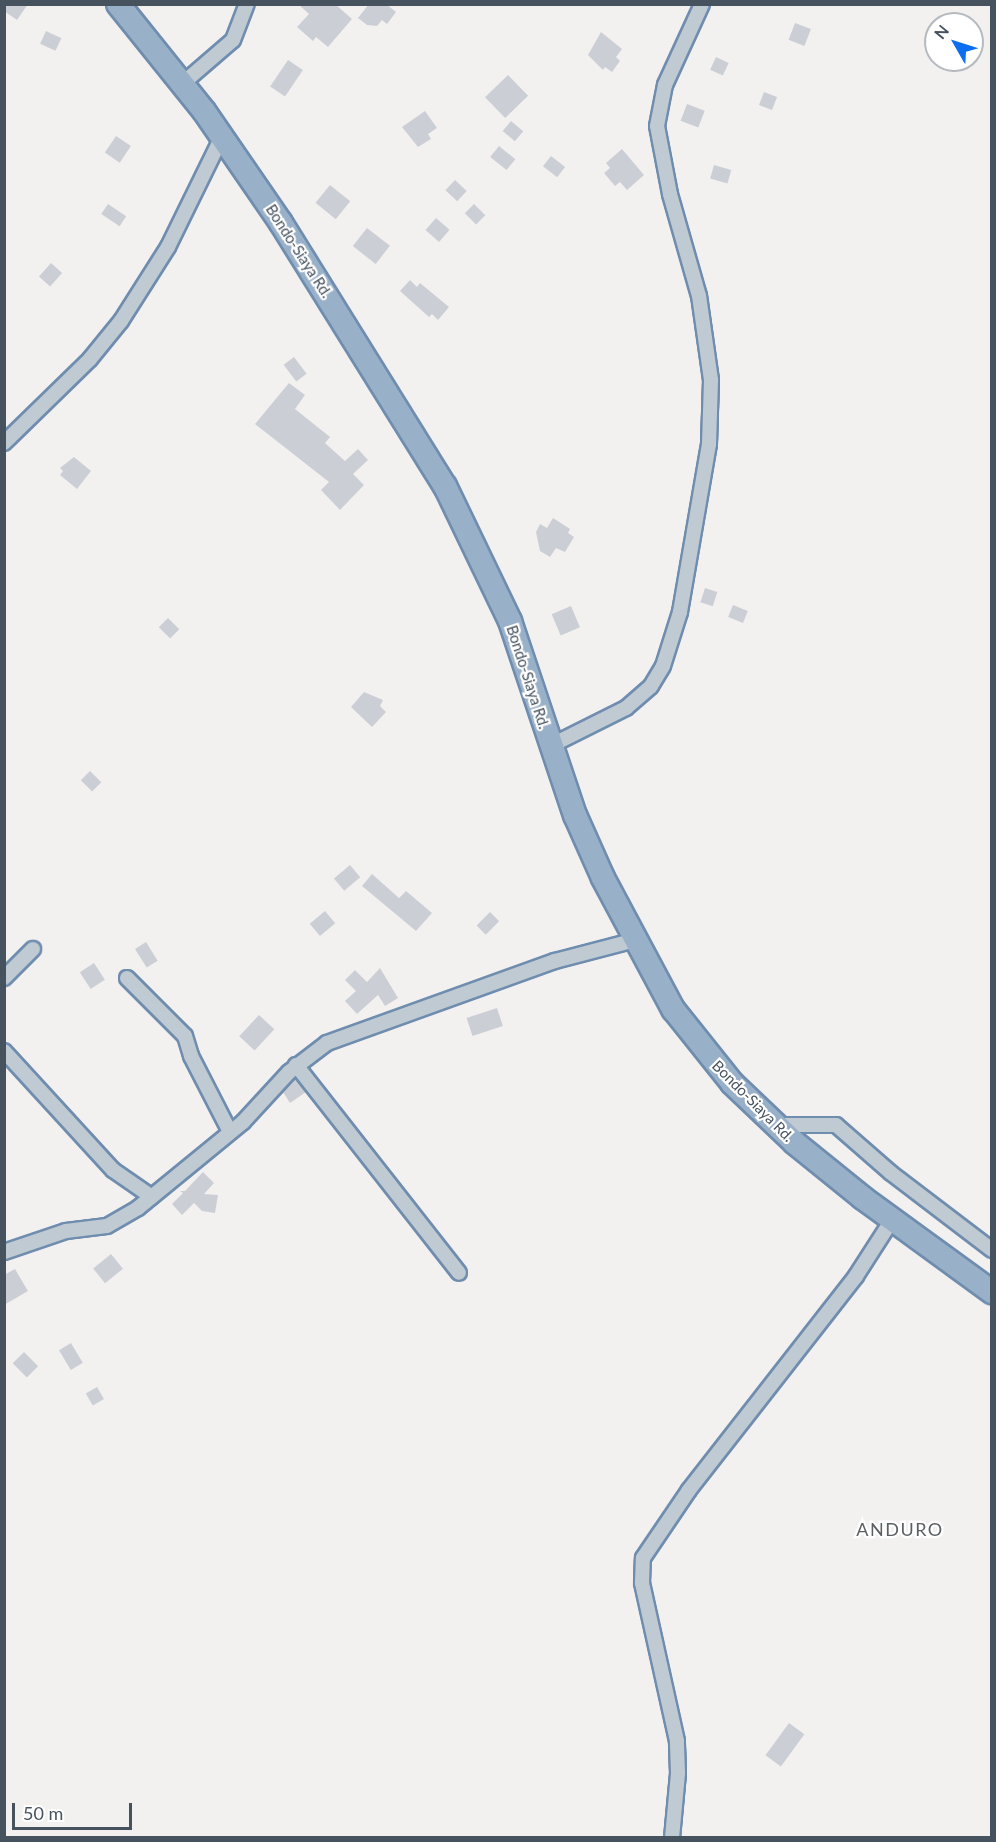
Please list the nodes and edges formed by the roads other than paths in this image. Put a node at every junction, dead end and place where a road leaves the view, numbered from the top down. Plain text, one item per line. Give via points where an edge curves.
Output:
1 (118, 4) edge
2 (246, 4) edge
3 (702, 4) edge
4 (182, 84) junction
5 (222, 137) junction
6 (4, 443) edge
7 (550, 746) junction
8 (635, 940) junction
9 (33, 949) dead end
10 (4, 978) edge
11 (127, 978) dead end
12 (4, 1051) edge
13 (297, 1065) junction
14 (775, 1125) junction
15 (230, 1132) junction
16 (152, 1197) junction
17 (892, 1220) junction
18 (992, 1250) edge
19 (4, 1252) edge
20 (459, 1273) dead end
21 (992, 1292) edge
22 (672, 1838) edge

1 - 4 highway, Bondo-Siaya Rd.
2 - 4 street via 233,40
3 - 7 street via 665,85 657,126 699,297 711,380 709,444 680,612 663,666 651,687 626,708
4 - 5 highway, Bondo-Siaya Rd.
5 - 6 street via 168,247 121,321 83,366
5 - 7 highway, Bondo-Siaya Rd. via 344,319 445,486 510,621
7 - 8 highway, Bondo-Siaya Rd. via 587,842
8 - 13 street via 555,961 327,1043
8 - 14 highway, Bondo-Siaya Rd. via 673,1009 696,1040
9 - 10 street
11 - 15 street via 185,1036 190,1056
12 - 16 street via 113,1170
13 - 15 street
13 - 20 street
14 - 17 highway, Bondo-Siaya Rd.
14 - 18 street via 836,1125 914,1192
15 - 16 street
16 - 19 street via 107,1226 66,1231
17 - 21 highway, Bondo-Siaya Rd.
17 - 22 street via 856,1276 689,1490 643,1558 642,1582 677,1741

